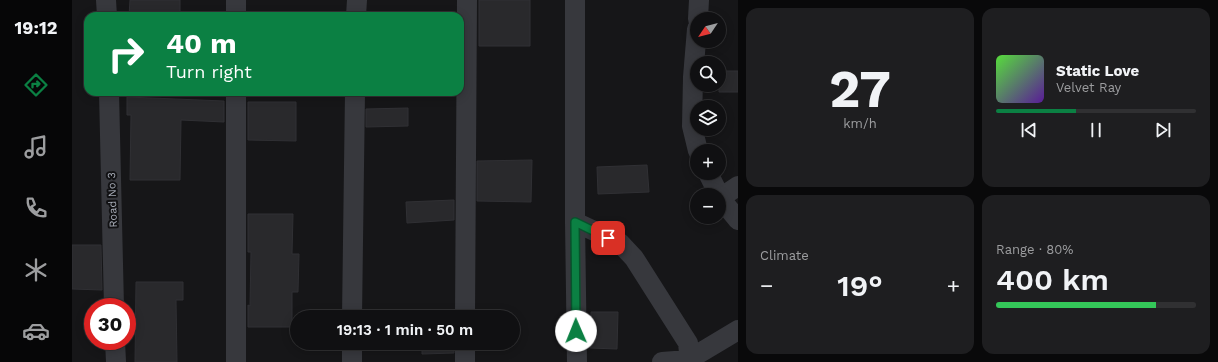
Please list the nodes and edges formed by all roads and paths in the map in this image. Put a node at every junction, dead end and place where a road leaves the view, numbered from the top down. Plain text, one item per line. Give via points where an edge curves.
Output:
1 (106, 0) edge
2 (236, 0) edge
3 (356, 0) edge
4 (467, 0) edge
5 (574, 0) edge
6 (699, 0) edge
7 (107, 12) edge
8 (236, 12) edge
9 (356, 12) edge
10 (698, 12) edge
11 (695, 48) edge
12 (109, 96) edge
13 (236, 96) edge
14 (355, 96) edge
15 (696, 144) edge
16 (738, 186) edge
17 (726, 192) edge
18 (726, 205) edge
19 (738, 220) edge
20 (575, 222) junction
21 (114, 298) edge
22 (352, 310) edge
23 (465, 310) edge
24 (738, 330) edge
25 (115, 350) edge
26 (352, 350) edge
27 (465, 350) edge
28 (689, 361) edge
29 (116, 362) edge
30 (236, 362) edge
31 (352, 362) edge
32 (465, 362) edge
33 (577, 362) edge
34 (662, 362) edge

1 - 7 street
2 - 8 street
3 - 9 street
4 - 23 street
5 - 20 street
6 - 10 street
11 - 15 street via 692,126
12 - 21 street, Road No 3
13 - 30 street
14 - 22 street
16 - 17 street
18 - 19 street
20 - 28 street via 620,242 634,258 688,343
20 - 33 street
24 - 28 street
25 - 29 street
26 - 31 street
27 - 32 street
28 - 34 street

